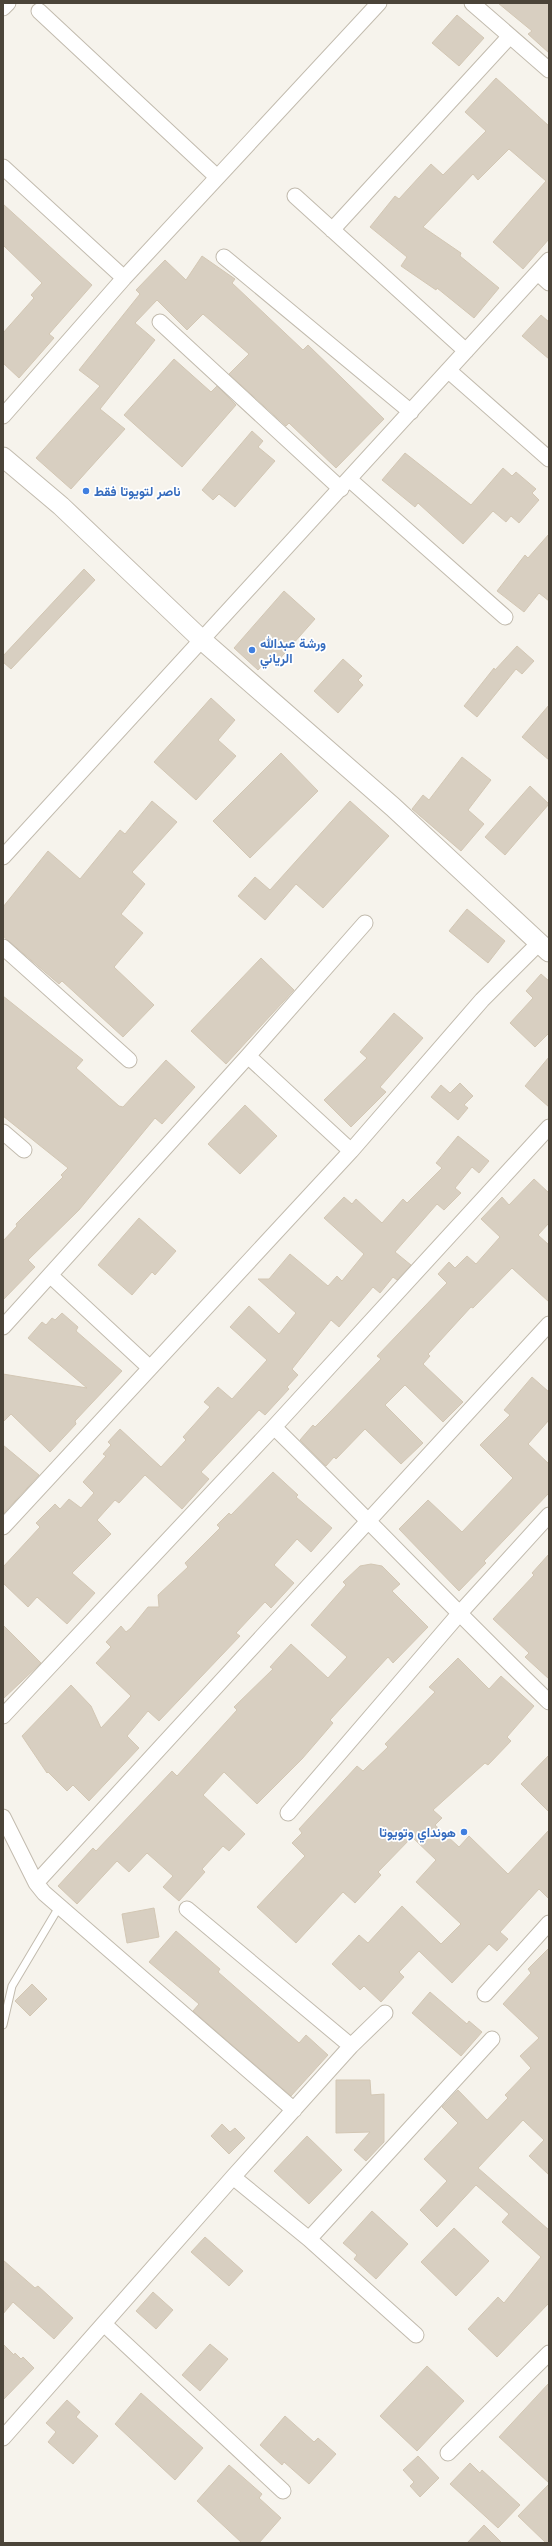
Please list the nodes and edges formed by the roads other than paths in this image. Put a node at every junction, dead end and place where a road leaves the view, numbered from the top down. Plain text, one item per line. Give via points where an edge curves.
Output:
1 (8, 3) edge
2 (380, 3) edge
3 (472, 3) edge
4 (3, 8) edge
5 (39, 11) dead end
6 (510, 36) junction
7 (549, 70) edge
8 (3, 167) edge
9 (217, 177) junction
10 (295, 196) dead end
11 (332, 230) junction
12 (224, 257) dead end
13 (549, 260) edge
14 (538, 273) junction
15 (124, 278) junction
16 (549, 283) edge
17 (160, 322) dead end
18 (466, 351) junction
19 (449, 370) junction
20 (411, 412) junction
21 (3, 416) edge
22 (3, 457) edge
23 (549, 459) edge
24 (345, 484) junction
25 (506, 617) dead end
26 (203, 641) junction
27 (3, 857) edge
28 (365, 923) dead end
29 (3, 947) edge
30 (544, 947) edge
31 (248, 1056) junction
32 (129, 1060) dead end
33 (549, 1126) edge
34 (3, 1132) edge
35 (24, 1150) dead end
36 (351, 1151) junction
37 (50, 1276) junction
38 (549, 1324) edge
39 (3, 1327) edge
40 (150, 1368) junction
41 (274, 1427) junction
42 (549, 1515) edge
43 (370, 1521) junction
44 (3, 1527) edge
45 (459, 1614) junction
46 (549, 1702) edge
47 (3, 1716) edge
48 (288, 1813) dead end
49 (3, 1817) edge
50 (36, 1883) junction
51 (59, 1907) junction
52 (187, 1909) dead end
53 (549, 1923) edge
54 (485, 1994) dead end
55 (385, 2013) dead end
56 (3, 2025) edge
57 (492, 2039) dead end
58 (352, 2046) junction
59 (294, 2110) junction
60 (234, 2176) junction
61 (309, 2239) junction
62 (104, 2324) junction
63 (416, 2335) dead end
64 (549, 2353) edge
65 (3, 2438) edge
66 (448, 2453) dead end
67 (283, 2491) dead end

1 - 4 street
2 - 9 street
3 - 6 street
5 - 9 street
6 - 7 street
6 - 11 street
8 - 15 street
9 - 15 street
10 - 11 street
11 - 18 street
12 - 20 street
13 - 14 street
14 - 16 street
14 - 18 street
15 - 21 street
17 - 24 street
18 - 19 street
19 - 20 street
19 - 23 street
20 - 24 street
22 - 26 street via 61,506
24 - 25 street
24 - 26 street
26 - 27 street
26 - 30 street via 393,807
28 - 31 street
29 - 32 street
30 - 36 street via 482,1000
31 - 36 street
31 - 37 street
33 - 41 street
34 - 35 street
36 - 40 street
37 - 39 street
37 - 40 street
38 - 43 street
40 - 44 street
41 - 43 street
41 - 47 street
42 - 45 street
43 - 45 street
43 - 50 street
45 - 46 street
45 - 48 street
49 - 50 street
50 - 51 street
51 - 56 lane via 12,1986
51 - 59 street
52 - 58 street
53 - 54 street
55 - 58 street
57 - 61 street
58 - 59 street
59 - 60 street
60 - 61 street
60 - 62 street
61 - 63 street
62 - 65 street
62 - 67 street
64 - 66 street

